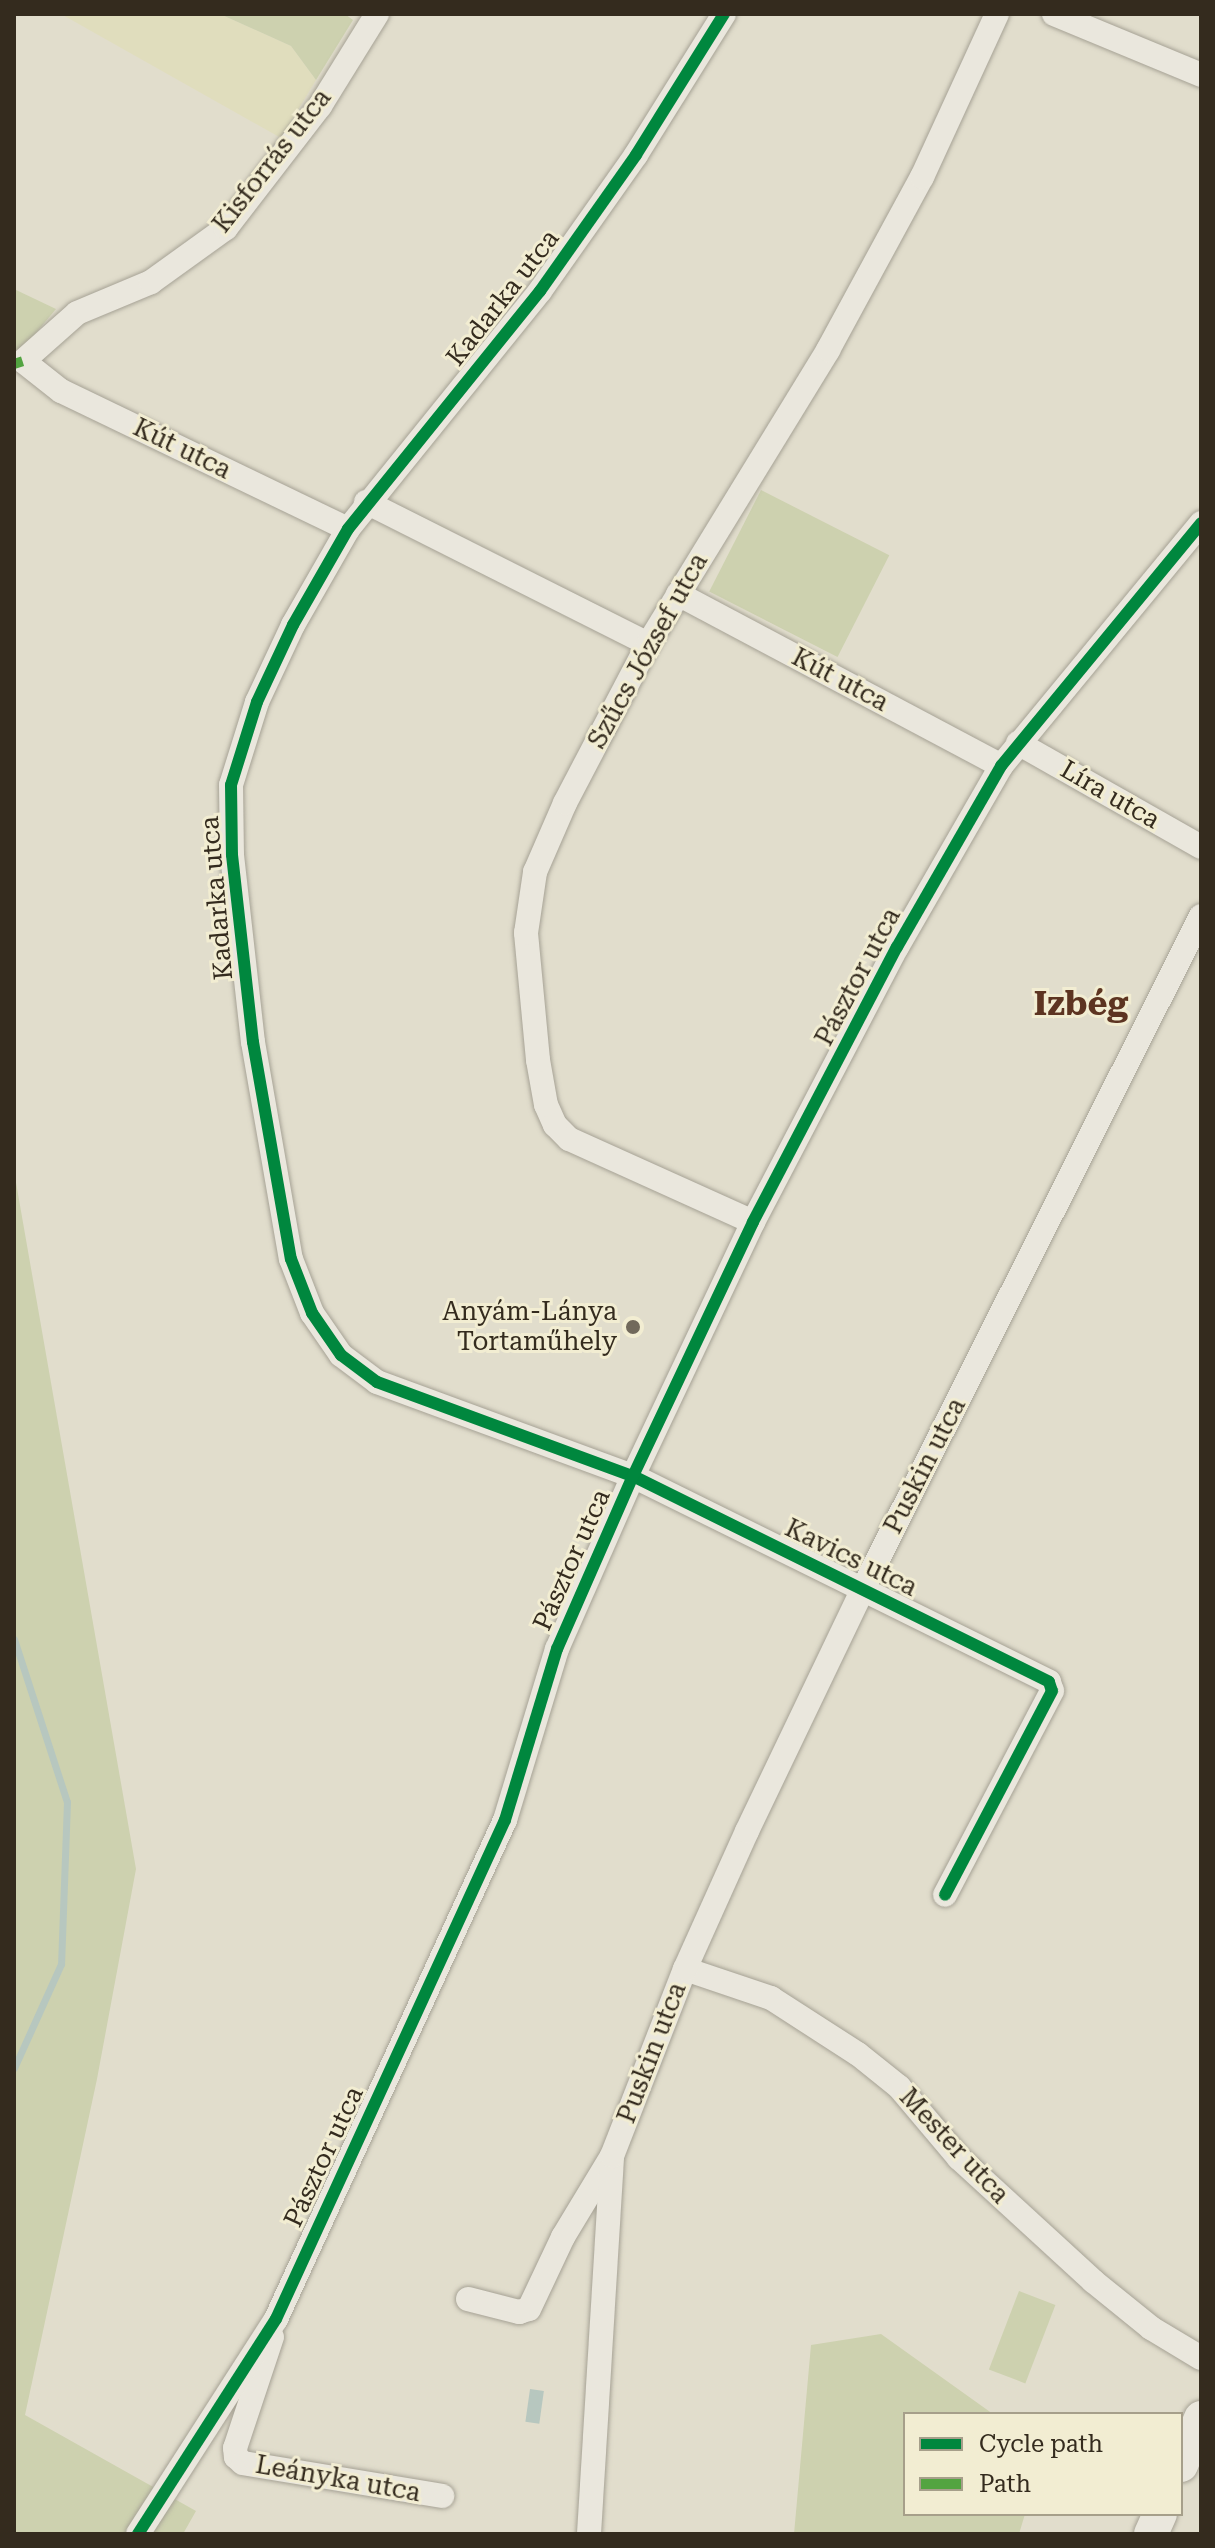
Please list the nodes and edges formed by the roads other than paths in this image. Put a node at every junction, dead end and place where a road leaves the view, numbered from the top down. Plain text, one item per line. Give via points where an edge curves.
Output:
1 (377, 14) edge
2 (724, 14) edge
3 (997, 14) edge
4 (1054, 14) edge
5 (1201, 75) edge
6 (23, 361) joint
7 (366, 502) junction
8 (1201, 523) edge
9 (348, 529) junction
10 (678, 594) junction
11 (648, 644) junction
12 (1018, 743) junction
13 (1001, 766) junction
14 (1201, 847) edge
15 (1201, 916) edge
16 (753, 1222) junction
17 (633, 1476) junction
18 (863, 1589) junction
19 (945, 1895) dead end
20 (685, 1969) junction
21 (612, 2156) junction
22 (468, 2299) dead end
23 (276, 2319) junction
24 (1201, 2358) edge
25 (1201, 2418) edge
26 (1183, 2460) edge
27 (442, 2496) dead end
28 (138, 2534) edge
29 (589, 2534) edge

1 - 6 street, Kisforrás utca via 320,106 226,228 151,282 77,313
2 - 7 street, Kadarka utca via 636,155 540,291
3 - 10 street, Szűcs József utca via 922,177 842,324
4 - 5 street
6 - 9 street, Kút utca via 61,391
7 - 9 street, Kadarka utca
7 - 11 street
8 - 12 street, Pásztor utca
9 - 17 street, Kadarka utca via 257,702 231,785 232,855 253,1042 291,1259 319,1324 341,1355 377,1382
10 - 11 street, Szűcs József utca
10 - 13 street, Kút utca
11 - 16 street, Szűcs József utca via 535,872 526,933 546,1105 569,1139
12 - 13 street, Pásztor utca
12 - 14 street, Líra utca
13 - 16 street, Pásztor utca via 897,947
15 - 18 street, Puskin utca
16 - 17 street, Pásztor utca
17 - 18 street, Kavics utca
17 - 23 street, Pásztor utca via 557,1649 505,1820
18 - 19 street, Kavics utca via 1049,1682 1052,1691
18 - 20 street, Puskin utca
20 - 21 street, Puskin utca
20 - 24 street, Mester utca via 771,1998 858,2054 899,2087 959,2158 1093,2281 1151,2328
21 - 22 street, Puskin utca via 563,2237 529,2309 519,2312
21 - 29 street, Puskin utca
23 - 27 street, Leányka utca via 236,2457 243,2463
23 - 28 street, Pásztor utca
25 - 26 main road

